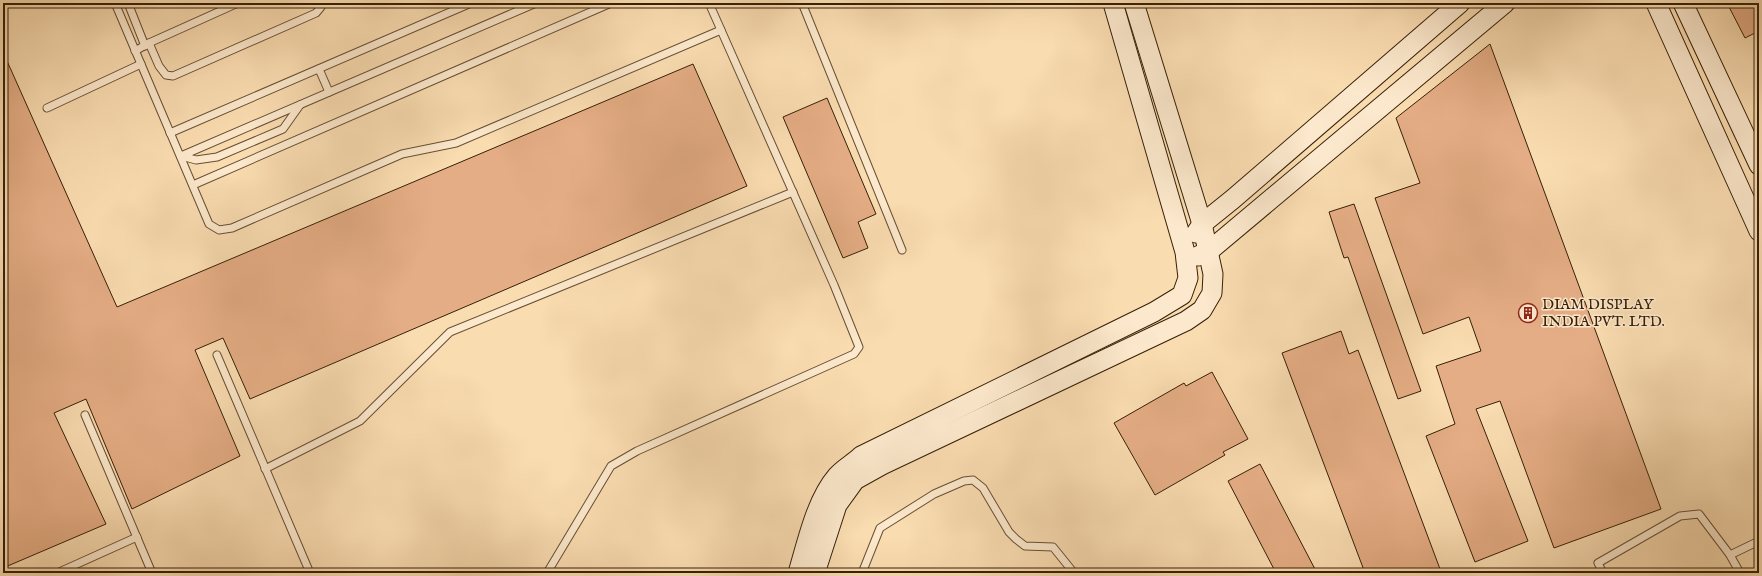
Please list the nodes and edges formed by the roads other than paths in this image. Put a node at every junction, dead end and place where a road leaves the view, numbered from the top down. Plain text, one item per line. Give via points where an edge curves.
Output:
1 (115, 3) edge
2 (128, 3) edge
3 (238, 3) edge
4 (320, 3) edge
5 (471, 3) edge
6 (536, 3) edge
7 (611, 3) edge
8 (709, 3) edge
9 (802, 3) edge
10 (1113, 3) edge
11 (1460, 3) edge
12 (1505, 3) edge
13 (1656, 3) edge
14 (1683, 3) edge
15 (1139, 4) edge
16 (721, 30) junction
17 (147, 44) junction
18 (136, 51) junction
19 (141, 64) junction
20 (319, 69) junction
21 (329, 92) junction
22 (301, 104) junction
23 (47, 108) dead end
24 (170, 133) junction
25 (181, 156) junction
26 (1759, 165) edge
27 (193, 185) junction
28 (793, 192) junction
29 (1202, 224) junction
30 (1759, 231) edge
31 (902, 250) dead end
32 (1208, 251) junction
33 (1186, 256) junction
34 (216, 355) dead end
35 (85, 415) dead end
36 (266, 469) junction
37 (137, 537) junction
38 (1759, 541) edge
39 (1730, 555) junction
40 (57, 573) edge
41 (152, 573) edge
42 (310, 573) edge
43 (547, 573) edge
44 (798, 573) edge
45 (815, 573) edge
46 (862, 573) edge
47 (1074, 573) edge
48 (1603, 573) edge
49 (1740, 573) edge

1 - 18 lane
2 - 17 lane
3 - 17 lane
4 - 17 lane via 321,7 316,13 173,76 166,75
5 - 20 lane
6 - 21 lane
7 - 27 lane
8 - 16 lane
9 - 31 lane
10 - 33 street
11 - 29 street
12 - 32 street
13 - 30 street
14 - 26 street
15 - 29 street
16 - 27 lane via 456,143 402,154 232,228 219,230 209,224
16 - 28 lane
17 - 18 lane
18 - 19 lane
19 - 23 lane
19 - 24 lane
20 - 21 lane
20 - 24 lane
21 - 22 lane
22 - 25 lane
22 - 25 lane via 282,129 217,157 196,160
24 - 25 lane
25 - 27 lane
28 - 36 lane via 450,332 360,421
28 - 43 lane via 859,347 854,354 637,451 611,466
29 - 32 street
29 - 33 street
32 - 33 street
32 - 45 street via 1213,274 1212,293 1202,310 1186,321 855,480 837,505
33 - 44 street via 1188,278 1182,295 1154,312 861,456 837,476 829,488 818,509
34 - 36 lane
35 - 37 lane
36 - 42 lane
37 - 40 lane
37 - 41 lane
38 - 39 lane
39 - 48 lane via 1699,514 1687,515 1680,516 1598,563
39 - 49 lane
46 - 47 lane via 880,528 934,494 964,481 973,480 983,488 1009,532 1025,546 1053,547

